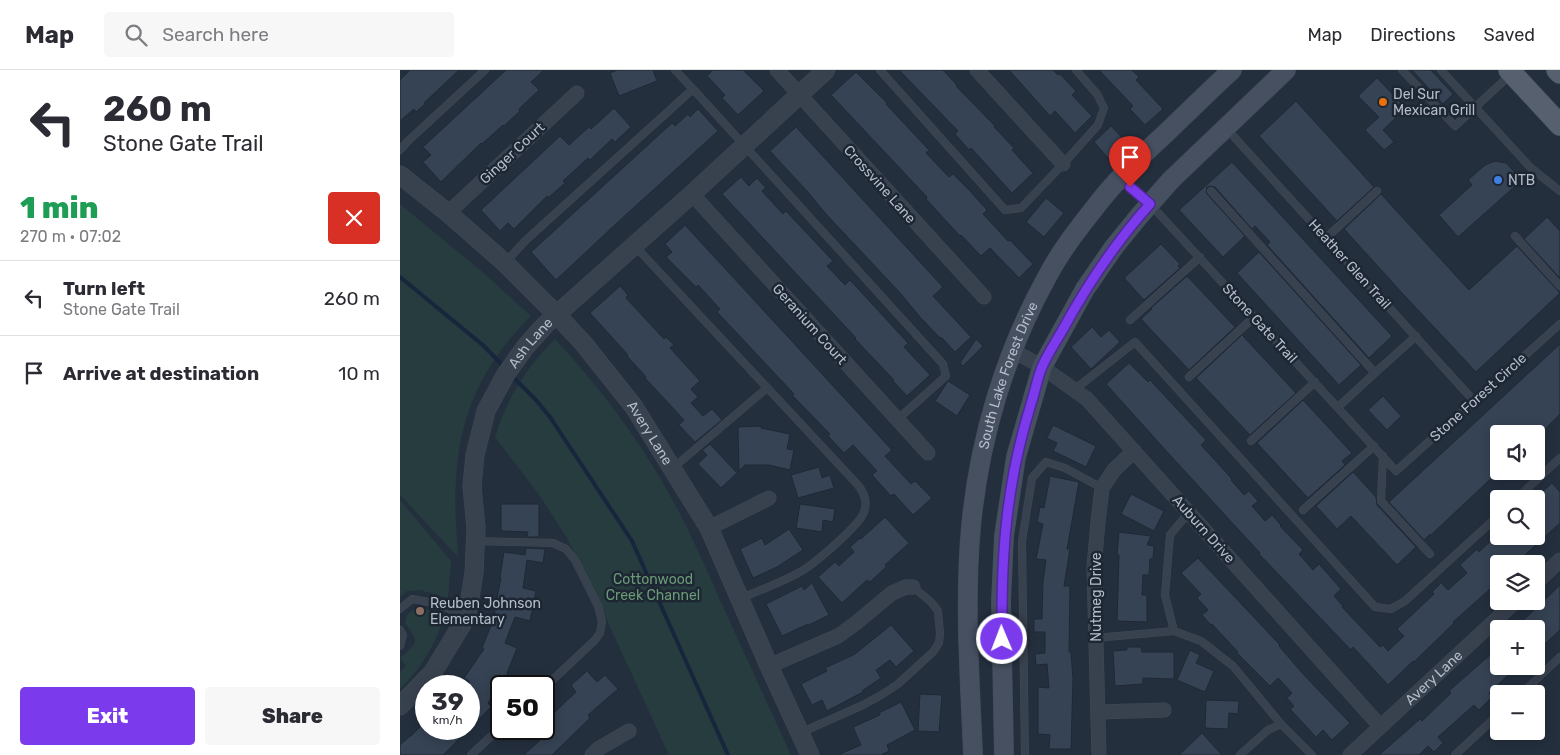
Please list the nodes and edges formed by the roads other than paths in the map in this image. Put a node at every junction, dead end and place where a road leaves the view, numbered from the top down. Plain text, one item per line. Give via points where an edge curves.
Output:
1 (485, 70) edge
2 (675, 70) edge
3 (777, 70) edge
4 (826, 70) edge
5 (880, 70) edge
6 (977, 70) edge
7 (1076, 70) edge
8 (1232, 70) edge
9 (1286, 70) edge
10 (1402, 70) edge
11 (1441, 70) edge
12 (1557, 70) edge
13 (1511, 72) edge
14 (1560, 73) edge
15 (693, 89) junction
16 (577, 93) dead end
17 (799, 95) junction
18 (1475, 107) junction
19 (1560, 125) edge
20 (1226, 128) junction
21 (745, 146) junction
22 (400, 150) edge
23 (1064, 164) junction
24 (400, 176) edge
25 (1119, 179) junction
26 (1560, 190) edge
27 (1211, 191) dead end
28 (1378, 191) dead end
29 (692, 194) junction
30 (1150, 204) junction
31 (448, 213) junction
32 (1514, 236) dead end
33 (1326, 238) junction
34 (634, 245) junction
35 (1200, 257) junction
36 (505, 263) junction
37 (1560, 286) edge
38 (984, 297) dead end
39 (556, 314) junction
40 (1254, 317) junction
41 (1130, 320) dead end
42 (1560, 324) edge
43 (1416, 336) junction
44 (1012, 351) junction
45 (1042, 367) junction
46 (1375, 374) junction
47 (1188, 377) dead end
48 (1315, 382) junction
49 (768, 388) junction
50 (1074, 390) junction
51 (1474, 401) junction
52 (1338, 407) junction
53 (898, 419) junction
54 (1251, 441) dead end
55 (1374, 446) junction
56 (1134, 451) junction
57 (928, 453) dead end
58 (1383, 456) junction
59 (1560, 458) edge
60 (672, 469) junction
61 (1396, 471) joint
62 (1102, 488) junction
63 (1526, 490) edge
64 (769, 498) dead end
65 (1303, 510) dead end
66 (1189, 512) junction
67 (1490, 522) edge
68 (709, 528) junction
69 (476, 541) junction
70 (1430, 554) dead end
71 (1560, 560) edge
72 (1545, 574) edge
73 (912, 587) joint
74 (740, 599) junction
75 (400, 609) edge
76 (1506, 610) edge
77 (468, 616) junction
78 (400, 630) edge
79 (1174, 631) junction
80 (1096, 638) junction
81 (400, 646) edge
82 (1560, 657) edge
83 (769, 666) junction
84 (555, 677) edge
85 (1530, 685) edge
86 (400, 706) edge
87 (1164, 710) dead end
88 (1098, 712) junction
89 (1490, 722) edge
90 (1281, 724) junction
91 (1380, 726) junction
92 (629, 731) dead end
93 (800, 733) junction
94 (490, 738) edge
95 (472, 755) edge
96 (592, 755) edge
97 (810, 755) edge
98 (973, 755) edge
99 (1004, 755) edge
100 (1025, 755) edge
101 (1099, 755) edge
102 (1240, 755) edge
103 (1312, 755) edge
104 (1350, 755) edge
105 (1455, 755) edge

1 - 22 lane
2 - 15 lane
3 - 17 street, Crossvine Lane
4 - 17 street, Ash Lane
5 - 23 lane via 1005,210 1021,208
6 - 23 street
7 - 23 lane via 1097,94 1104,108 1098,124
8 - 25 main road, South Lake Forest Drive
9 - 20 main road, South Lake Forest Drive
10 - 18 lane via 1455,126
11 - 18 lane
12 - 14 main road
13 - 18 lane
13 - 19 main road
15 - 21 lane
15 - 36 lane
16 - 31 street, Ginger Court
17 - 21 street, Ash Lane
17 - 38 street, Crossvine Lane
18 - 26 lane via 1530,168
20 - 30 main road, South Lake Forest Drive
20 - 33 lane, Heather Glen Trail
21 - 29 street, Ash Lane
21 - 53 lane via 943,364 946,376
24 - 31 street, Avery Lane
25 - 30 lane, Stone Gate Trail
25 - 44 main road, South Lake Forest Drive via 1061,254
27 - 46 lane
28 - 33 lane
29 - 34 street, Ash Lane
29 - 53 street, Geranium Court
30 - 35 lane, Stone Gate Trail
30 - 45 main road, South Lake Forest Drive via 1085,289
31 - 36 street, Avery Lane
32 - 37 lane
33 - 43 lane, Heather Glen Trail
34 - 39 street, Ash Lane
34 - 49 lane
35 - 40 lane, Stone Gate Trail
35 - 41 lane
36 - 39 street, Avery Lane
39 - 60 street, Avery Lane via 590,350 634,407
39 - 69 street, Ash Lane via 506,374 486,411 472,486
40 - 47 lane
40 - 48 lane, Stone Gate Trail
42 - 51 lane, Stone Forest Circle
43 - 46 lane
43 - 51 lane, Heather Glen Trail
44 - 45 street, Auburn Drive
44 - 98 main road, South Lake Forest Drive via 987,431 971,526 968,614
45 - 50 street, Auburn Drive
45 - 99 main road, South Lake Forest Drive via 1016,457 1004,536 1001,601
46 - 52 lane
48 - 52 lane, Stone Gate Trail
48 - 54 lane
49 - 60 lane
49 - 74 lane via 861,489 865,508 856,523 809,566
50 - 56 street, Auburn Drive via 1087,399
50 - 67 lane via 1134,342 1375,607 1391,609 1405,601
51 - 61 lane, Stone Forest Circle
52 - 55 lane, Stone Gate Trail
53 - 57 street, Geranium Court
55 - 58 lane, Stone Gate Trail
55 - 65 lane
56 - 62 street, Nutmeg Drive via 1114,470
56 - 66 street, Auburn Drive
58 - 61 lane, Stone Gate Trail
58 - 70 lane via 1381,501
59 - 63 lane
60 - 68 street, Avery Lane
62 - 80 street, Nutmeg Drive via 1094,567
62 - 100 lane via 1065,468 1046,462 1032,478 1022,541
64 - 68 street
66 - 79 lane via 1170,535 1165,595
66 - 91 street, Auburn Drive
68 - 74 street, Avery Lane
69 - 77 street, Ash Lane
69 - 84 lane via 553,543 563,547 575,560 598,606 602,622 598,636
71 - 72 street
73 - 83 street via 892,593 838,636
73 - 93 lane via 938,611 940,643 898,684 883,694
74 - 83 street, Avery Lane
75 - 77 lane via 412,599 434,603
76 - 91 street, Avery Lane
77 - 86 street, Ash Lane via 433,672
78 - 81 lane via 403,635
79 - 80 lane
79 - 90 lane via 1201,641 1233,666
80 - 88 street, Nutmeg Drive
82 - 85 lane
83 - 93 street, Avery Lane
87 - 88 street
88 - 101 street, Nutmeg Drive
89 - 105 lane
90 - 102 lane via 1268,730
90 - 103 lane
91 - 104 street, Avery Lane
92 - 96 street
93 - 97 street, Avery Lane
94 - 95 lane

